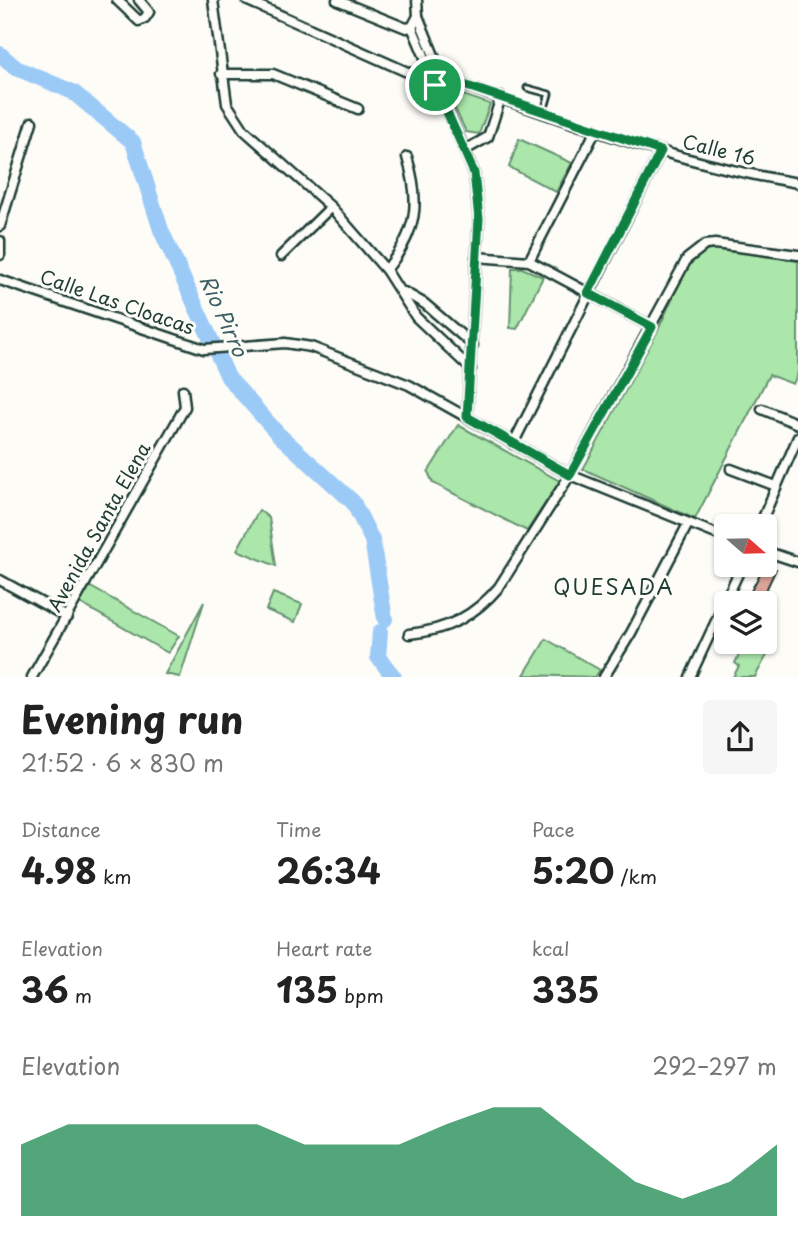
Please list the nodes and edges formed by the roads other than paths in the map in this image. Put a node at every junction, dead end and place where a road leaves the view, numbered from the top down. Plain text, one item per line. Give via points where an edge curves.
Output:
1 (117, 0) edge
2 (139, 0) edge
3 (213, 0) edge
4 (246, 0) edge
5 (417, 0) edge
6 (342, 1) edge
7 (415, 22) junction
8 (221, 74) junction
9 (414, 75) junction
10 (439, 78) junction
11 (527, 88) dead end
12 (501, 97) junction
13 (445, 106) junction
14 (358, 109) dead end
15 (544, 111) junction
16 (32, 122) dead end
17 (596, 130) junction
18 (465, 150) junction
19 (661, 151) junction
20 (407, 157) dead end
21 (798, 183) edge
22 (331, 207) junction
23 (0, 226) edge
24 (0, 241) edge
25 (0, 255) edge
26 (798, 255) edge
27 (281, 256) dead end
28 (476, 257) junction
29 (529, 261) junction
30 (386, 270) junction
31 (0, 279) edge
32 (402, 290) junction
33 (588, 293) junction
34 (652, 327) junction
35 (473, 345) junction
36 (471, 369) junction
37 (183, 390) dead end
38 (762, 409) dead end
39 (467, 417) junction
40 (798, 424) edge
41 (798, 437) edge
42 (513, 444) junction
43 (731, 468) dead end
44 (570, 475) junction
45 (776, 486) junction
46 (764, 514) edge
47 (688, 524) junction
48 (714, 534) edge
49 (777, 555) edge
50 (798, 562) edge
51 (0, 580) edge
52 (67, 617) junction
53 (714, 632) edge
54 (409, 634) dead end
55 (32, 677) edge
56 (604, 677) edge
57 (690, 677) edge

1 - 2 street via 139,21 149,12
3 - 8 street
4 - 9 street
5 - 7 street
6 - 7 street via 406,28
7 - 10 street
8 - 14 street via 273,74
8 - 22 street via 227,104 244,130
9 - 10 street, Calle 16
9 - 13 street via 420,86
10 - 12 street, Calle 16
10 - 13 street
11 - 15 lane via 549,94
12 - 15 street, Calle 16
12 - 18 street via 488,137
13 - 18 street
15 - 17 street, Calle 16
16 - 23 street
17 - 19 street, Calle 16
17 - 29 street
18 - 28 street via 474,173 479,219
19 - 21 street, Calle 16
19 - 33 street
20 - 30 street via 416,186 412,228
22 - 27 street
22 - 30 street
24 - 25 street
26 - 34 street via 705,245 687,259
28 - 29 street
28 - 35 street
29 - 33 street
30 - 32 street
31 - 39 street, Calle Las Cloacas via 204,349 285,343 311,347 409,385
32 - 35 street
32 - 36 street via 416,317
33 - 34 street
33 - 42 street
34 - 44 street
35 - 36 street
36 - 39 street
37 - 52 street, Avenida Santa Elena via 185,407
38 - 40 street
39 - 42 street, Calle Las Cloacas
41 - 45 street
42 - 44 street, Calle Las Cloacas
43 - 45 street
44 - 47 street, Calle Las Cloacas
44 - 54 street via 485,603 451,626
45 - 46 street
47 - 48 street, Calle Las Cloacas
47 - 56 street
49 - 50 street
51 - 52 street
52 - 55 street, Avenida Santa Elena
53 - 57 street

